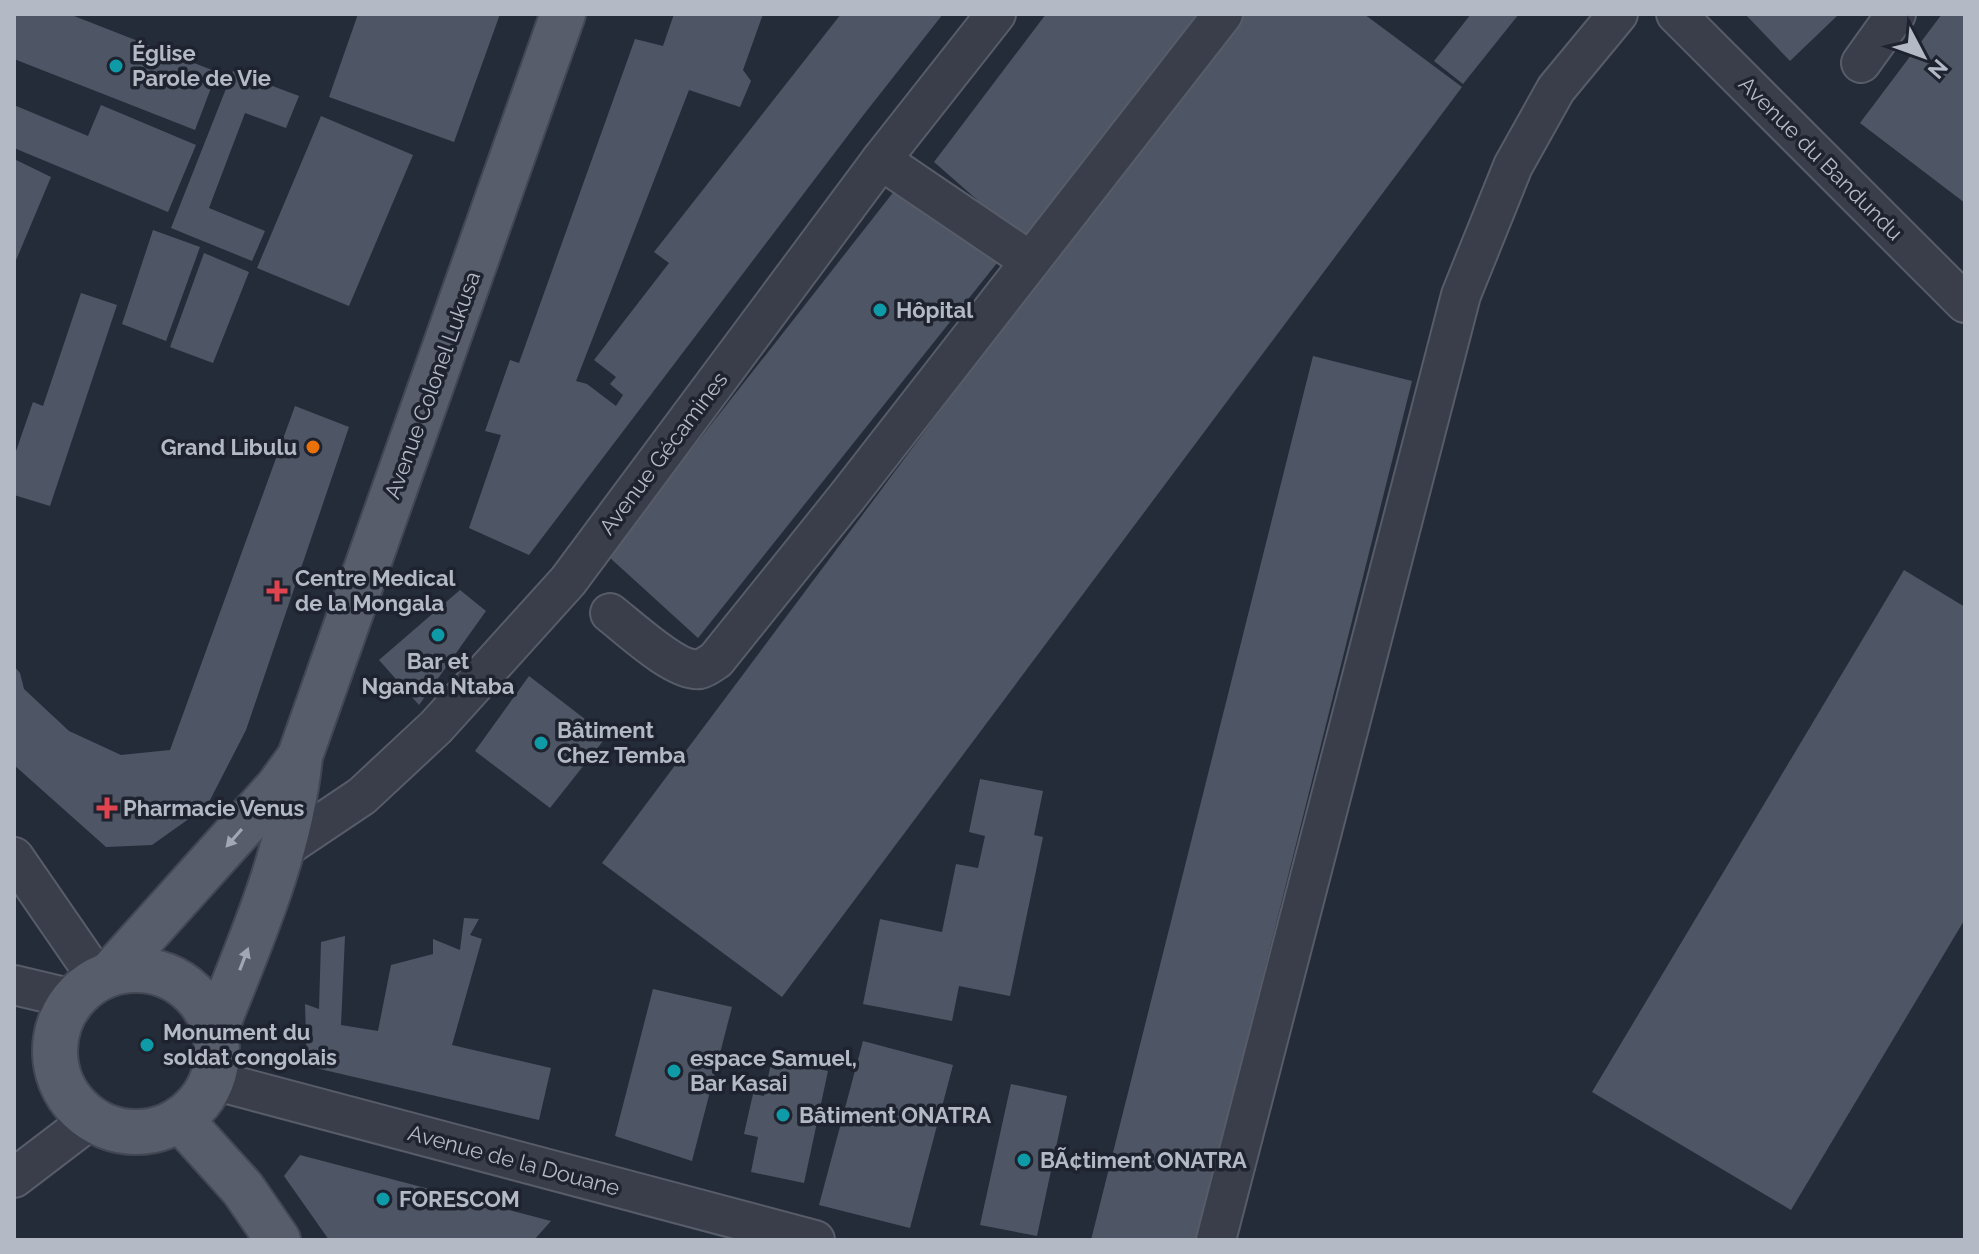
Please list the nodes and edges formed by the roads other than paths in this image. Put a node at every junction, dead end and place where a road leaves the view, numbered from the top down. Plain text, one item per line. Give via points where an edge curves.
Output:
1 (563, 14) edge
2 (996, 14) edge
3 (1223, 14) edge
4 (1618, 14) edge
5 (1676, 14) edge
6 (1896, 14) edge
7 (1861, 63) dead end
8 (881, 160) junction
9 (1030, 261) junction
10 (1965, 303) edge
11 (610, 613) dead end
12 (300, 756) junction
13 (283, 849) junction
14 (14, 857) edge
15 (94, 984) junction
16 (14, 985) edge
17 (215, 1031) junction
18 (213, 1080) junction
19 (180, 1119) junction
20 (90, 1120) junction
21 (14, 1178) edge
22 (278, 1240) edge
23 (815, 1240) edge
24 (1216, 1240) edge

1 - 12 main road, Avenue Colonel Lukusa
2 - 8 street, Avenue Gécamines
3 - 9 street
4 - 24 street via 1556,89 1513,166 1461,295
5 - 10 street, Avenue du Bandundu
6 - 7 street
8 - 9 street
8 - 13 street, Avenue Gécamines via 568,581 436,727 362,796
9 - 11 street via 716,660 701,669 689,668
12 - 13 main road, Avenue Colonel Lukusa
12 -> 15 main road, Avenue Colonel Lukusa via 278,787
17 -> 13 main road, Avenue Colonel Lukusa
14 - 15 street
15 - 16 street
15 - 17 main road via 143,969 176,979 201,1001
15 - 20 main road via 59,1023 54,1049 58,1077 70,1101
17 - 18 main road via 218,1056
18 - 19 main road
18 - 23 street, Avenue de la Douane
19 - 20 main road via 159,1130 135,1133
19 - 22 main road via 243,1189
20 - 21 street

